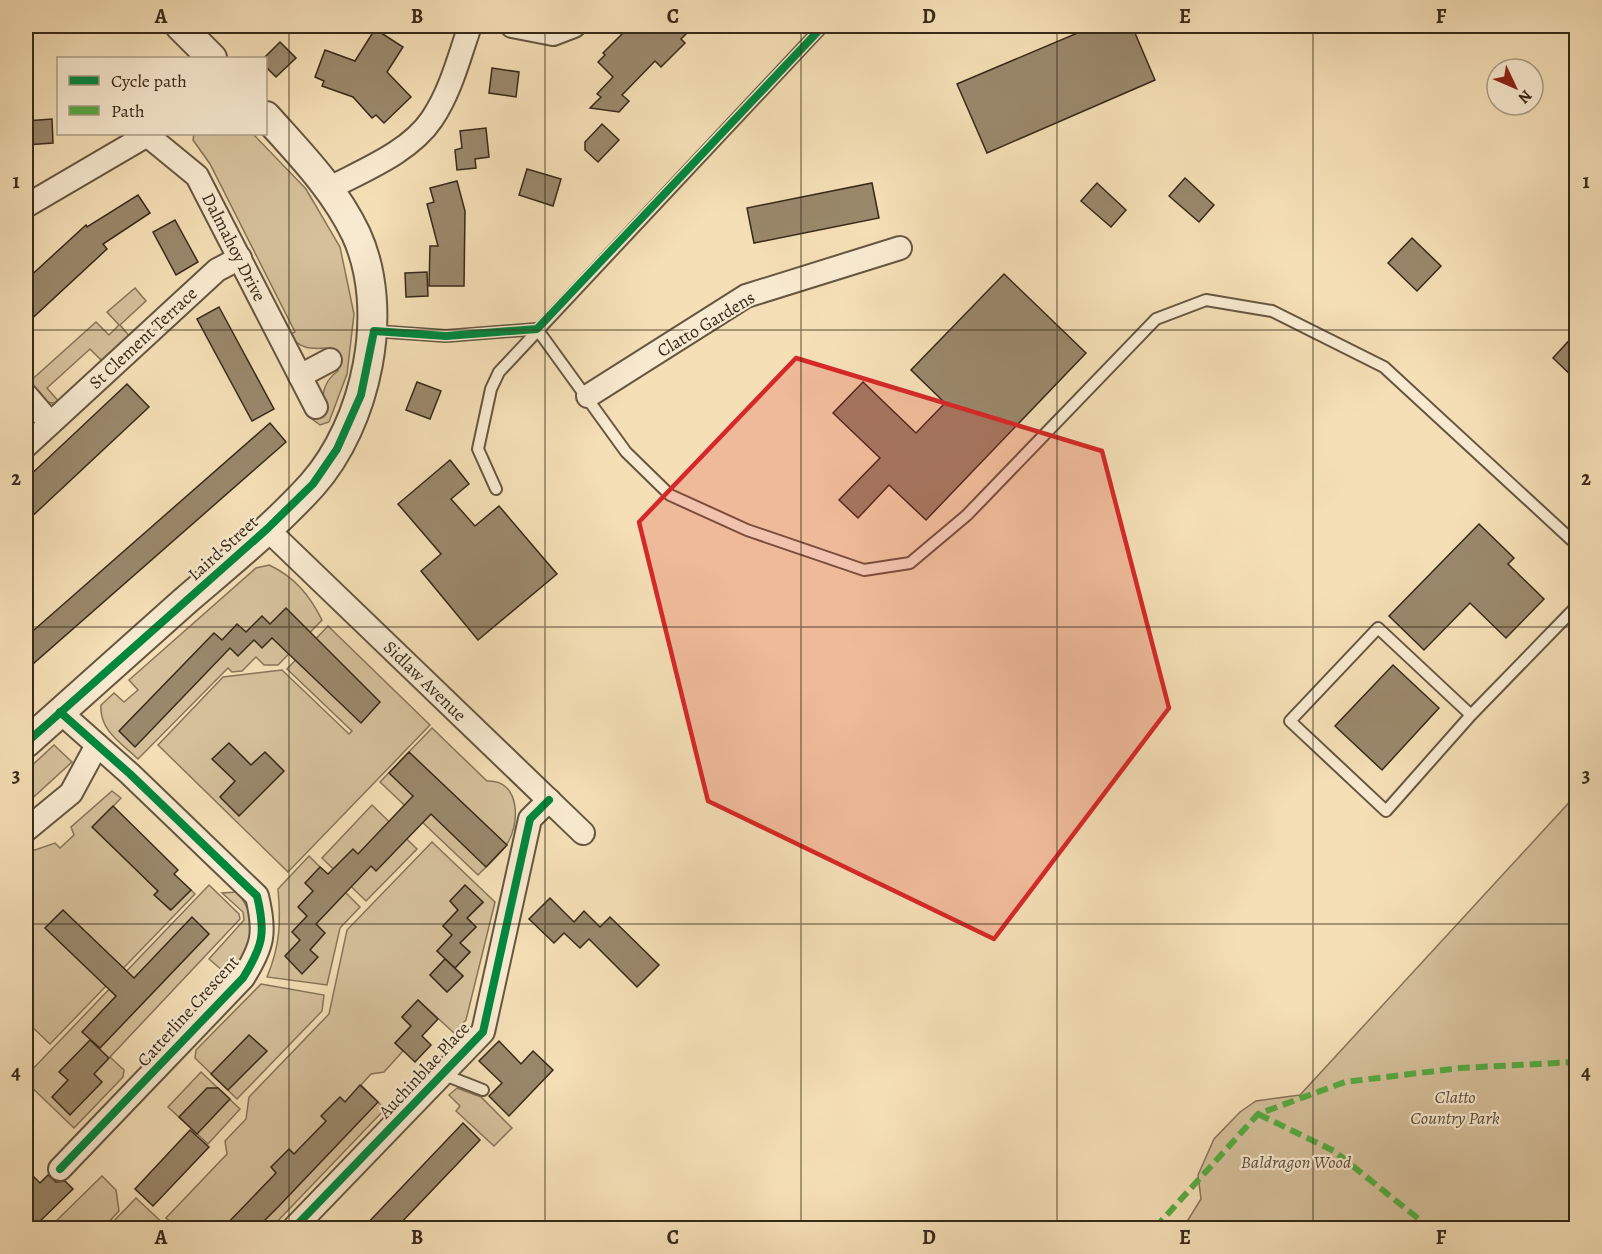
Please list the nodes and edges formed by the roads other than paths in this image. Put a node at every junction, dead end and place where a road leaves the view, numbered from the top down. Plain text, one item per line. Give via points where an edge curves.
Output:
1 (180, 26) edge
2 (470, 26) edge
3 (512, 26) edge
4 (574, 26) edge
5 (823, 26) edge
6 (211, 57) edge
7 (267, 117) edge
8 (146, 135) edge
9 (149, 135) edge
10 (330, 188) junction
11 (26, 206) edge
12 (900, 248) dead end
13 (240, 258) junction
14 (537, 329) junction
15 (374, 331) junction
16 (330, 360) dead end
17 (300, 376) junction
18 (26, 395) edge
19 (588, 396) junction
20 (316, 407) dead end
21 (50, 423) junction
22 (26, 446) edge
23 (496, 489) dead end
24 (267, 529) junction
25 (1576, 544) edge
26 (1576, 607) edge
27 (60, 712) junction
28 (1471, 715) junction
29 (26, 743) edge
30 (97, 745) junction
31 (549, 800) junction
32 (26, 830) edge
33 (583, 833) dead end
34 (442, 1074) junction
35 (483, 1090) dead end
36 (60, 1169) dead end
37 (294, 1228) edge

1 - 6 street
2 - 10 street via 446,96 431,121 412,141
3 - 4 street via 553,34
5 - 14 lane
7 - 10 street
8 - 11 street
9 - 13 street, Dalmahoy Drive via 197,176
10 - 15 street via 360,246 370,279
12 - 19 street, Clatto Gardens via 746,296
13 - 17 street, Dalmahoy Drive
13 - 21 street, St Clement Terrace via 217,270
14 - 15 lane via 446,336
14 - 19 lane
14 - 23 lane via 499,372 490,389 478,449
15 - 24 street, Laird Street via 361,395 337,449 313,484
16 - 17 street
17 - 20 street, Dalmahoy Drive
18 - 21 street
19 - 25 lane via 626,452 670,495 747,530 864,570 910,563 967,515 1156,319 1206,300 1272,311 1384,367
21 - 22 street, St Clement Terrace
24 - 27 street, Laird Street
24 - 31 street, Sidlaw Avenue
26 - 28 lane
27 - 29 street, Laird Street
27 - 30 street, Catterline Crescent
28 - 28 lane via 1386,811 1290,721 1378,628
30 - 32 street via 71,794
30 - 36 street, Catterline Crescent via 256,896 264,924 259,952 243,978
31 - 33 street, Sidlaw Avenue
31 - 34 street, Auchinblae Place via 530,819 483,1032
34 - 35 lane
34 - 37 street, Auchinblae Place

